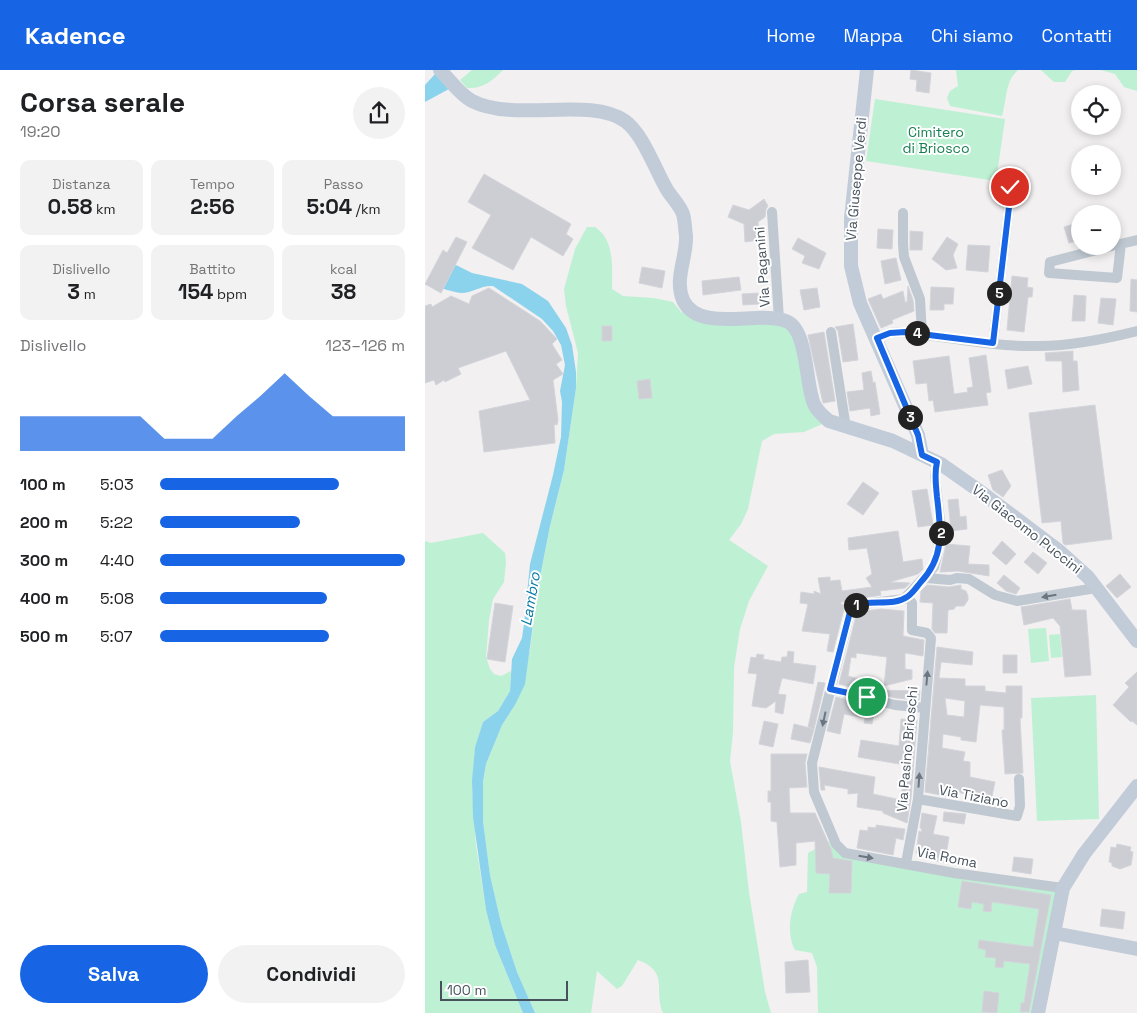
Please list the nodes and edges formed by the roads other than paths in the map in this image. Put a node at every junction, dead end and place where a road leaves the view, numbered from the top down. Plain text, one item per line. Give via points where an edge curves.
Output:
1 (440, 70) edge
2 (867, 70) edge
3 (1010, 187) dead end
4 (772, 212) dead end
5 (903, 213) dead end
6 (1137, 240) edge
7 (1121, 244) edge
8 (1115, 246) edge
9 (779, 319) junction
10 (1137, 331) edge
11 (831, 332) dead end
12 (922, 334) junction
13 (877, 338) junction
14 (993, 343) junction
15 (846, 428) junction
16 (918, 435) junction
17 (922, 455) junction
18 (939, 463) junction
19 (925, 578) junction
20 (1097, 588) junction
21 (911, 594) junction
22 (1137, 642) edge
23 (830, 689) junction
24 (925, 708) junction
25 (1019, 779) dead end
26 (1137, 786) edge
27 (918, 799) junction
28 (906, 863) junction
29 (1063, 888) junction
30 (1054, 933) junction
31 (1137, 949) edge
32 (1038, 1013) edge

1 - 9 street via 463,95 490,108 594,111 625,122 649,155 683,213 686,239 680,278 688,307 703,316
2 - 13 street, Via Giuseppe Verdi via 850,237 851,266 860,303
3 - 14 street
4 - 9 street, Via Paganini
5 - 12 street via 905,257 921,299
6 - 7 street
8 - 8 street via 1050,262 1049,273 1117,278
9 - 15 street, Via Giacomo Puccini via 797,330 816,408 829,421
10 - 14 street via 1087,342 1039,346
11 - 15 street
12 - 13 street via 890,333
12 - 14 street
13 - 16 street, Via Giuseppe Verdi
15 - 17 street, Via Giacomo Puccini via 893,441
16 - 17 street, Via Giuseppe Verdi
16 - 18 street
17 - 18 street, Via Giacomo Puccini
18 - 19 street via 935,476 940,544 934,567
18 - 20 street, Via Giacomo Puccini via 1058,550
20 -> 19 street via 1017,602 995,595 969,579
19 - 21 street
20 - 22 street, Via Giacomo Puccini
21 - 23 street via 899,601 851,608
24 -> 21 street, Via Pasino Brioschi via 931,638 927,633 912,630
23 - 24 street via 895,705
23 -> 28 street, Via Roma via 812,763 813,792 838,847 845,853
27 -> 24 street, Via Pasino Brioschi
25 - 27 street, Via Tiziano via 1017,816
26 - 29 street
27 - 28 street, Via Pasino Brioschi
28 - 29 street, Via Roma
29 - 30 street
30 - 31 street
30 - 32 street

